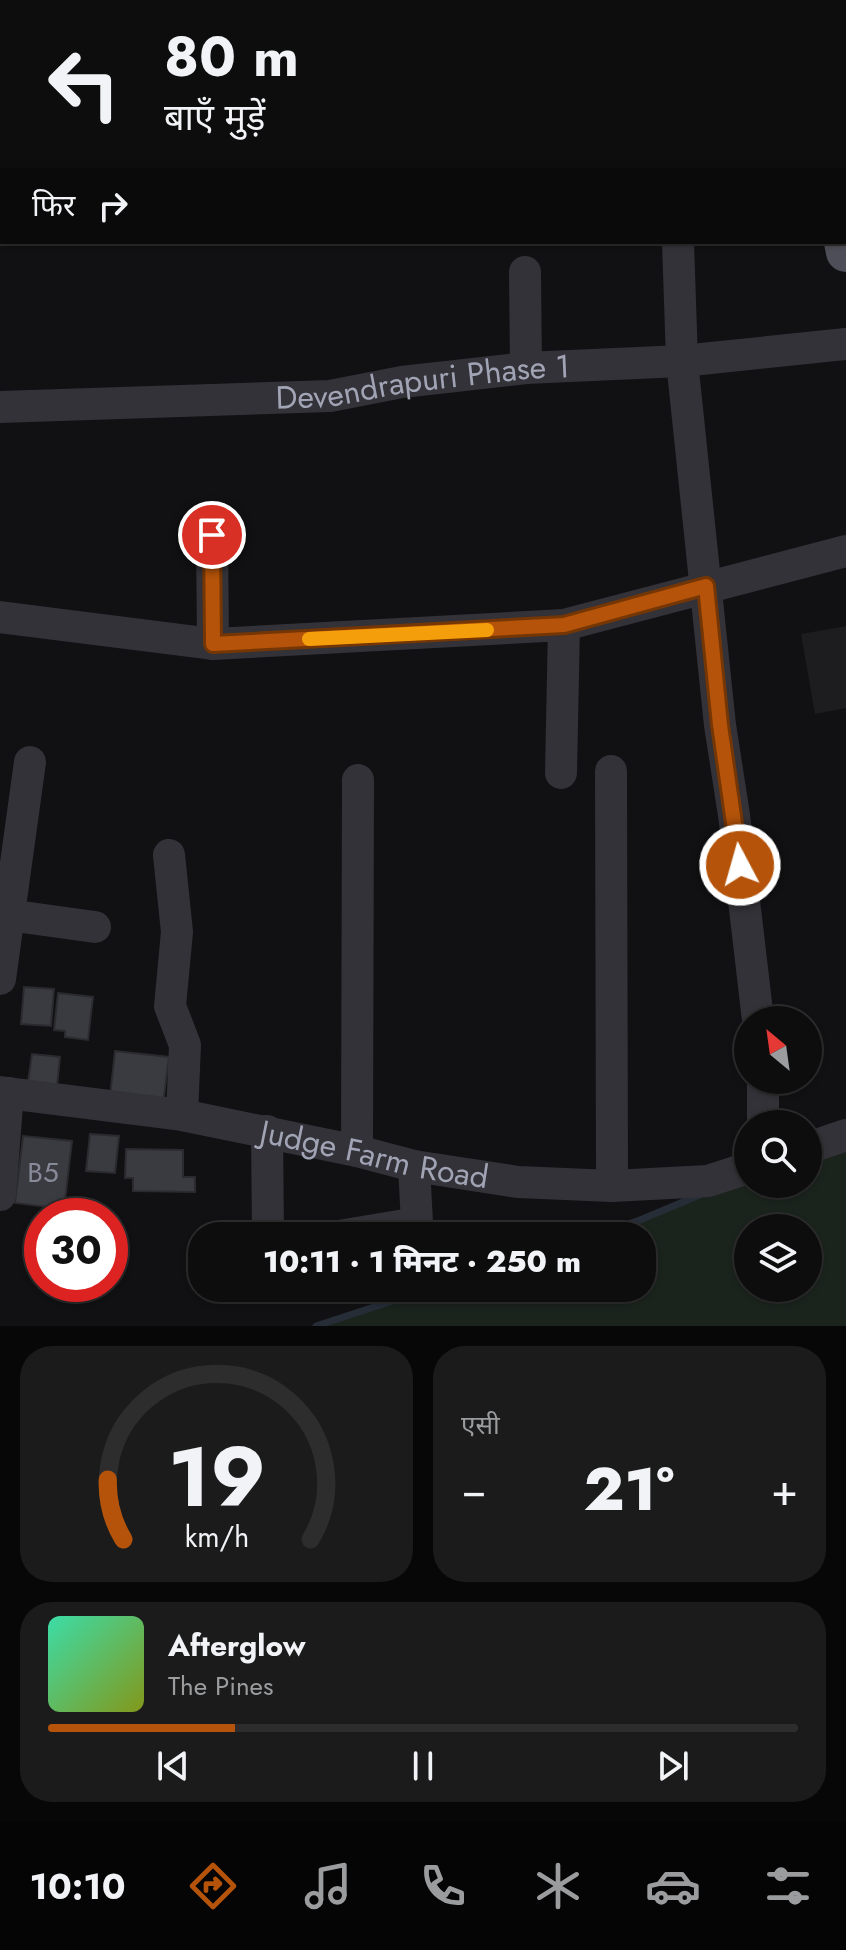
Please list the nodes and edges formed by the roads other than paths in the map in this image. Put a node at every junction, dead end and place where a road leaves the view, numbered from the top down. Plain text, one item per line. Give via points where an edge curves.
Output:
1 (678, 244) edge
2 (525, 272) dead end
3 (846, 344) edge
4 (682, 361) junction
5 (526, 368) junction
6 (0, 407) edge
7 (212, 535) dead end
8 (846, 551) edge
9 (706, 586) junction
10 (0, 617) edge
11 (564, 625) junction
12 (213, 644) junction
13 (30, 762) dead end
14 (611, 771) dead end
15 (561, 773) dead end
16 (358, 780) dead end
17 (169, 855) dead end
18 (8, 915) junction
19 (95, 927) dead end
20 (0, 979) edge
21 (756, 1006) edge
22 (4, 1093) edge
23 (182, 1115) junction
24 (267, 1131) junction
25 (846, 1135) edge
26 (822, 1143) edge
27 (357, 1151) junction
28 (414, 1166) junction
29 (734, 1173) edge
30 (612, 1186) junction
31 (0, 1195) edge
32 (268, 1222) edge
33 (417, 1222) edge

1 - 4 street
2 - 5 street
3 - 4 street, Devendrapuri Phase 1
4 - 5 street, Devendrapuri Phase 1
4 - 9 street
5 - 6 street, Devendrapuri Phase 1 via 330,396
7 - 12 street
8 - 9 street
9 - 11 street
9 - 21 street
10 - 12 street
11 - 12 street
11 - 15 street
13 - 18 street
14 - 30 street
16 - 27 street
17 - 23 street via 177,932 170,1006 185,1045
18 - 19 street
18 - 20 street
22 - 23 street, Judge Farm Road
22 - 31 street
23 - 24 street, Judge Farm Road
24 - 27 street, Judge Farm Road
24 - 32 street
25 - 26 street
27 - 28 street, Judge Farm Road
28 - 30 street, Judge Farm Road via 518,1182
28 - 33 street
29 - 30 street, Judge Farm Road via 708,1181

